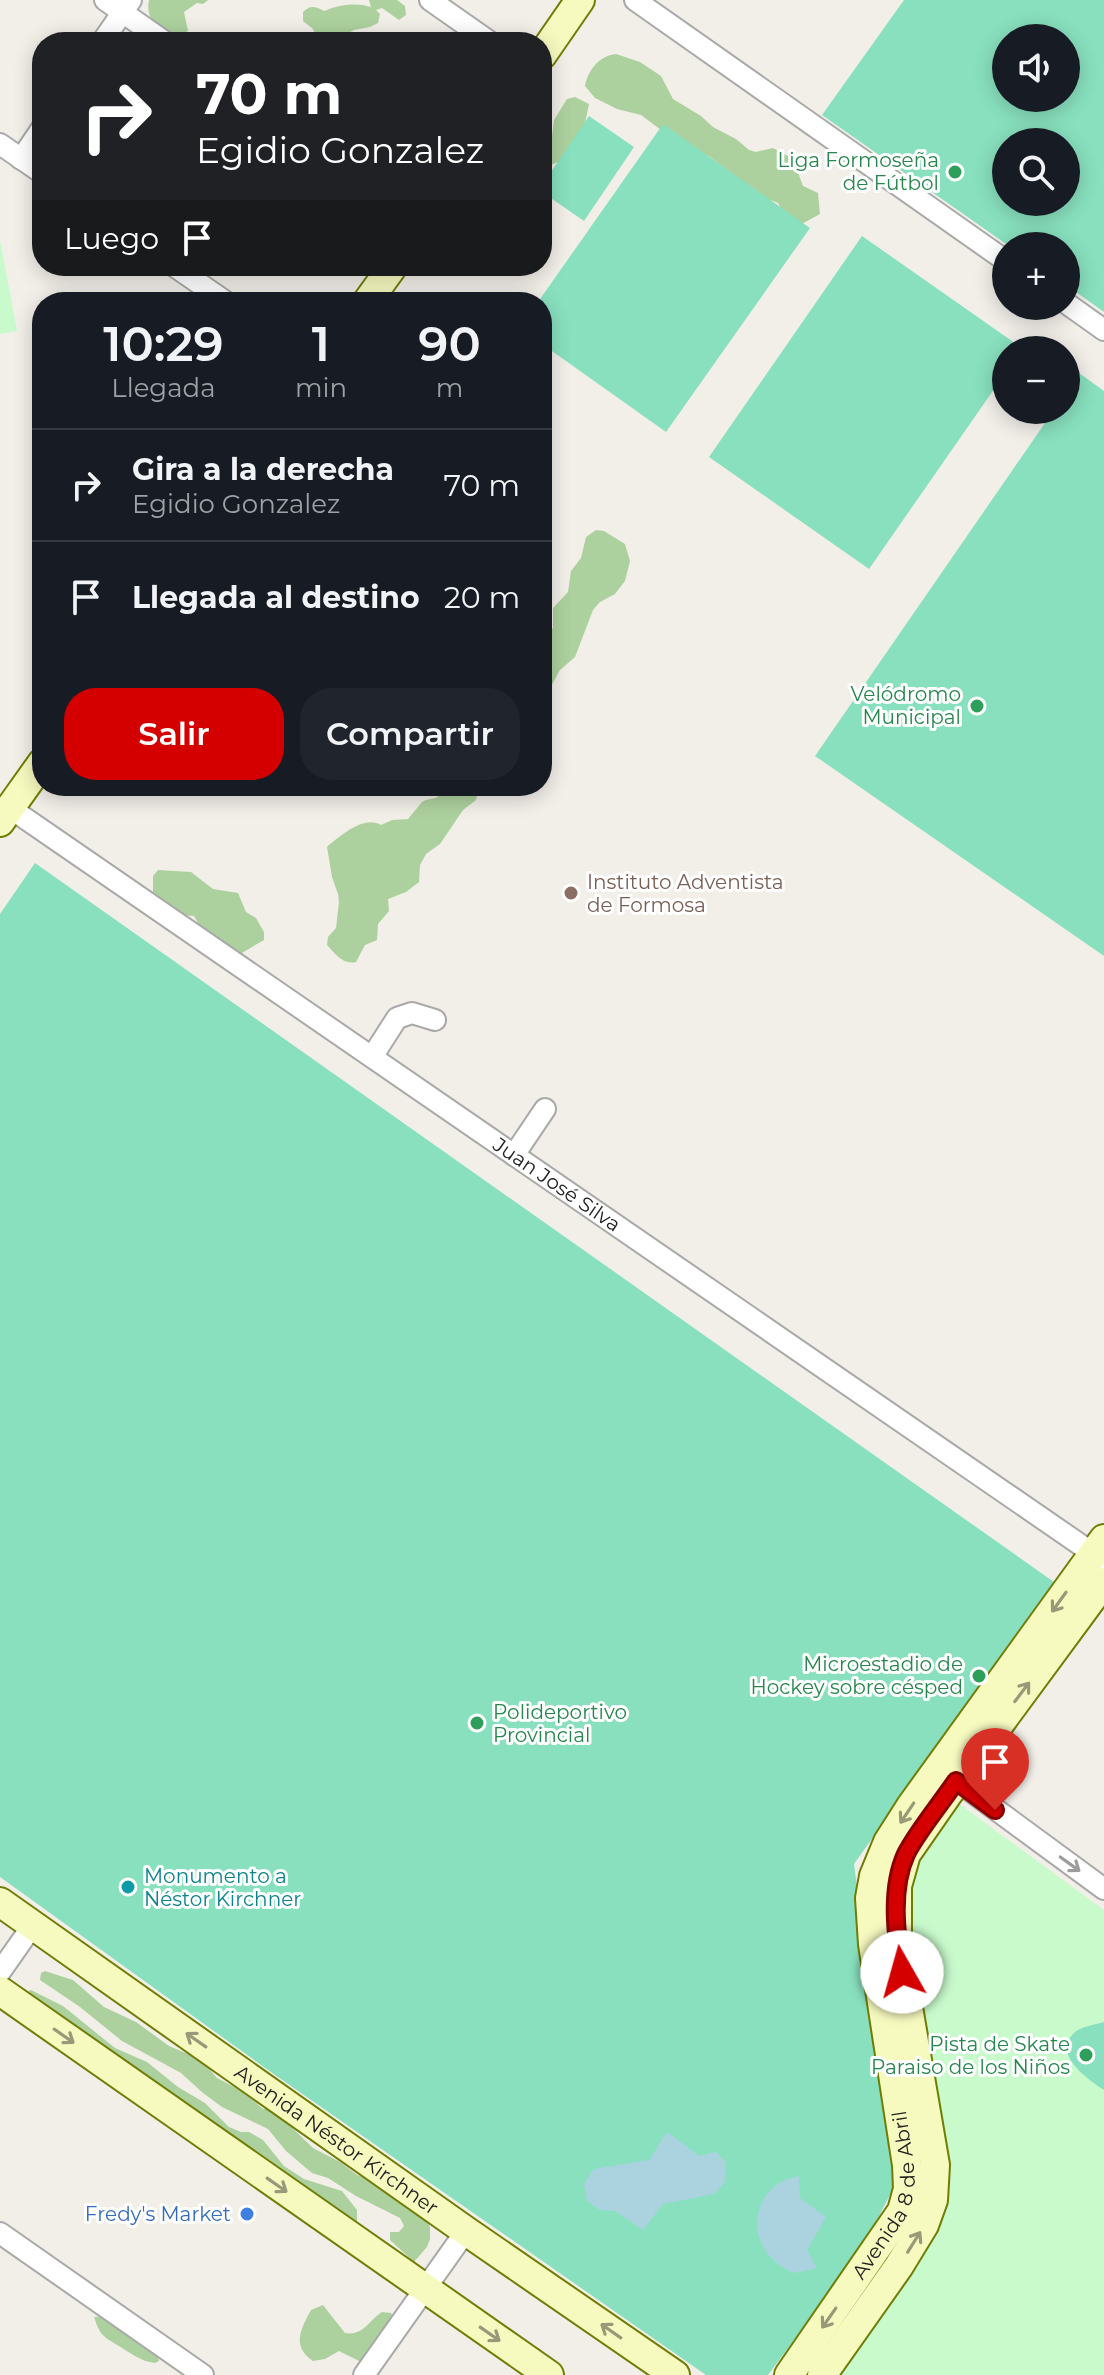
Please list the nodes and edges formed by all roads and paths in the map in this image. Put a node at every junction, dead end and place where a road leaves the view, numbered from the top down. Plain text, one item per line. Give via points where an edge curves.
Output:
1 (105, 0) edge
2 (430, 0) edge
3 (580, 0) edge
4 (635, 0) edge
5 (127, 6) edge
6 (109, 32) edge
7 (154, 32) edge
8 (476, 32) edge
9 (552, 41) edge
10 (32, 143) edge
11 (0, 144) edge
12 (21, 159) junction
13 (32, 166) edge
14 (992, 251) edge
15 (188, 276) edge
16 (212, 292) edge
17 (1080, 313) edge
18 (1104, 330) edge
19 (32, 777) edge
20 (5, 815) edge
21 (435, 1020) dead end
22 (372, 1057) junction
23 (545, 1109) dead end
24 (514, 1155) junction
25 (1100, 1551) edge
26 (1104, 1582) edge
27 (948, 1774) junction
28 (1104, 1889) edge
29 (0, 1902) edge
30 (33, 1925) junction
31 (0, 1972) edge
32 (0, 1991) edge
33 (466, 2231) junction
34 (0, 2233) edge
35 (425, 2289) junction
36 (203, 2375) edge
37 (364, 2375) edge
38 (549, 2375) edge
39 (675, 2375) edge
40 (789, 2375) edge
41 (822, 2375) edge

1 - 5 street
2 - 8 street
3 - 9 main road
4 - 14 street
5 - 6 street
5 - 7 street
10 - 12 street
11 - 12 street
12 - 13 street
15 - 16 street
17 - 18 street
19 - 20 main road
20 - 22 street, Juan José Silva
21 - 22 street via 412,1013 397,1018
22 - 24 street, Juan José Silva
23 - 24 street
24 - 25 street, Juan José Silva
25 -> 27 main road, Avenida 8 de Abril
27 -> 26 main road, Avenida 8 de Abril
27 -> 28 street
27 -> 40 main road, Avenida 8 de Abril via 888,1842 870,1898 908,2189 902,2211
41 -> 27 main road, Avenida 8 de Abril via 908,2252 933,2200 935,2165 897,1943 897,1886 906,1854
29 - 30 main road, Avenida Néstor Kirchner
30 - 31 street
33 -> 30 main road, Avenida Néstor Kirchner
32 -> 35 main road
33 - 35 street
39 -> 33 main road, Avenida Néstor Kirchner
34 - 36 street
35 - 37 street
35 -> 38 main road

